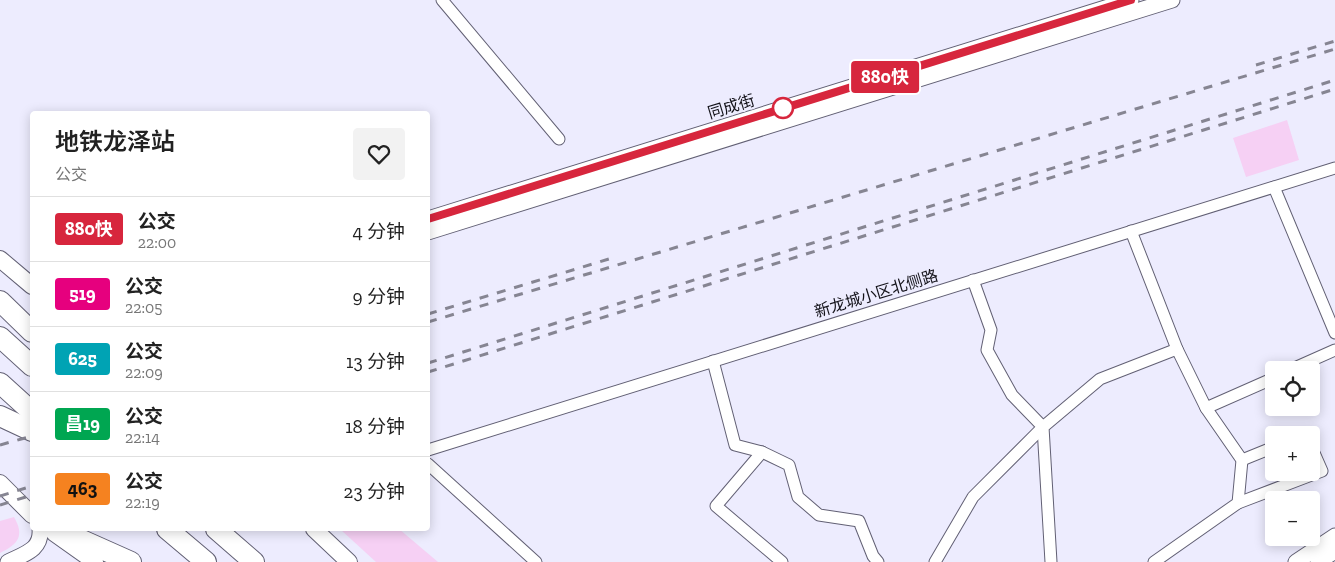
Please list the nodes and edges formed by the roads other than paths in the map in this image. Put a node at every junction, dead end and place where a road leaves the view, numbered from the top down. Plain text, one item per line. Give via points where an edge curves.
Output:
1 (442, 0) edge
2 (1117, 0) edge
3 (1131, 0) edge
4 (1172, 0) edge
5 (1078, 16) junction
6 (559, 139) dead end
7 (1335, 168) edge
8 (1274, 187) junction
9 (430, 218) edge
10 (430, 231) edge
11 (1131, 231) junction
12 (0, 259) edge
13 (973, 280) junction
14 (30, 284) edge
15 (0, 301) edge
16 (30, 330) edge
17 (1335, 333) edge
18 (0, 337) edge
19 (1177, 349) junction
20 (1335, 350) edge
21 (713, 361) junction
22 (1310, 361) edge
23 (30, 364) edge
24 (1265, 382) edge
25 (0, 383) edge
26 (1206, 408) junction
27 (30, 410) edge
28 (0, 416) edge
29 (1044, 428) junction
30 (30, 430) edge
31 (430, 449) edge
32 (1265, 451) edge
33 (762, 452) junction
34 (1242, 460) junction
35 (430, 466) edge
36 (1296, 481) edge
37 (0, 483) edge
38 (1238, 503) junction
39 (30, 513) edge
40 (40, 531) edge
41 (51, 531) edge
42 (61, 531) edge
43 (169, 531) edge
44 (218, 531) edge
45 (316, 531) edge
46 (1335, 536) edge
47 (1335, 551) edge
48 (18, 560) edge
49 (95, 562) edge
50 (131, 562) edge
51 (206, 562) edge
52 (254, 562) edge
53 (349, 562) edge
54 (536, 562) edge
55 (782, 562) edge
56 (878, 562) edge
57 (935, 562) edge
58 (1051, 562) edge
59 (1154, 562) edge
60 (1296, 562) edge
61 (1318, 562) edge

1 - 6 street
2 - 5 main road
3 - 5 main road, 同成街
4 - 10 main road, 同成街
5 - 9 main road, 同成街
7 - 8 street, 新龙城小区北侧路
8 - 11 street, 新龙城小区北侧路
8 - 17 street
11 - 13 street, 新龙城小区北侧路
11 - 19 street
12 - 14 main road
13 - 21 street, 新龙城小区北侧路
13 - 29 street via 991,330 987,350 1012,395
15 - 16 highway
18 - 23 highway
19 - 26 street
19 - 29 street via 1100,379
20 - 22 street
21 - 31 street, 新龙城小区北侧路
21 - 33 street via 736,445
24 - 26 street
25 - 27 highway
26 - 34 street
28 - 30 highway
29 - 57 street via 973,497
29 - 58 street
32 - 34 street
33 - 55 street via 716,506
33 - 56 street via 789,465 798,497 819,515 860,521
34 - 38 street
35 - 54 street
36 - 38 street
37 - 39 main road
38 - 59 street
40 - 48 main road via 35,547
41 - 49 main road
42 - 50 highway
43 - 51 highway
44 - 52 highway
45 - 53 main road
46 - 60 main road
47 - 61 main road

